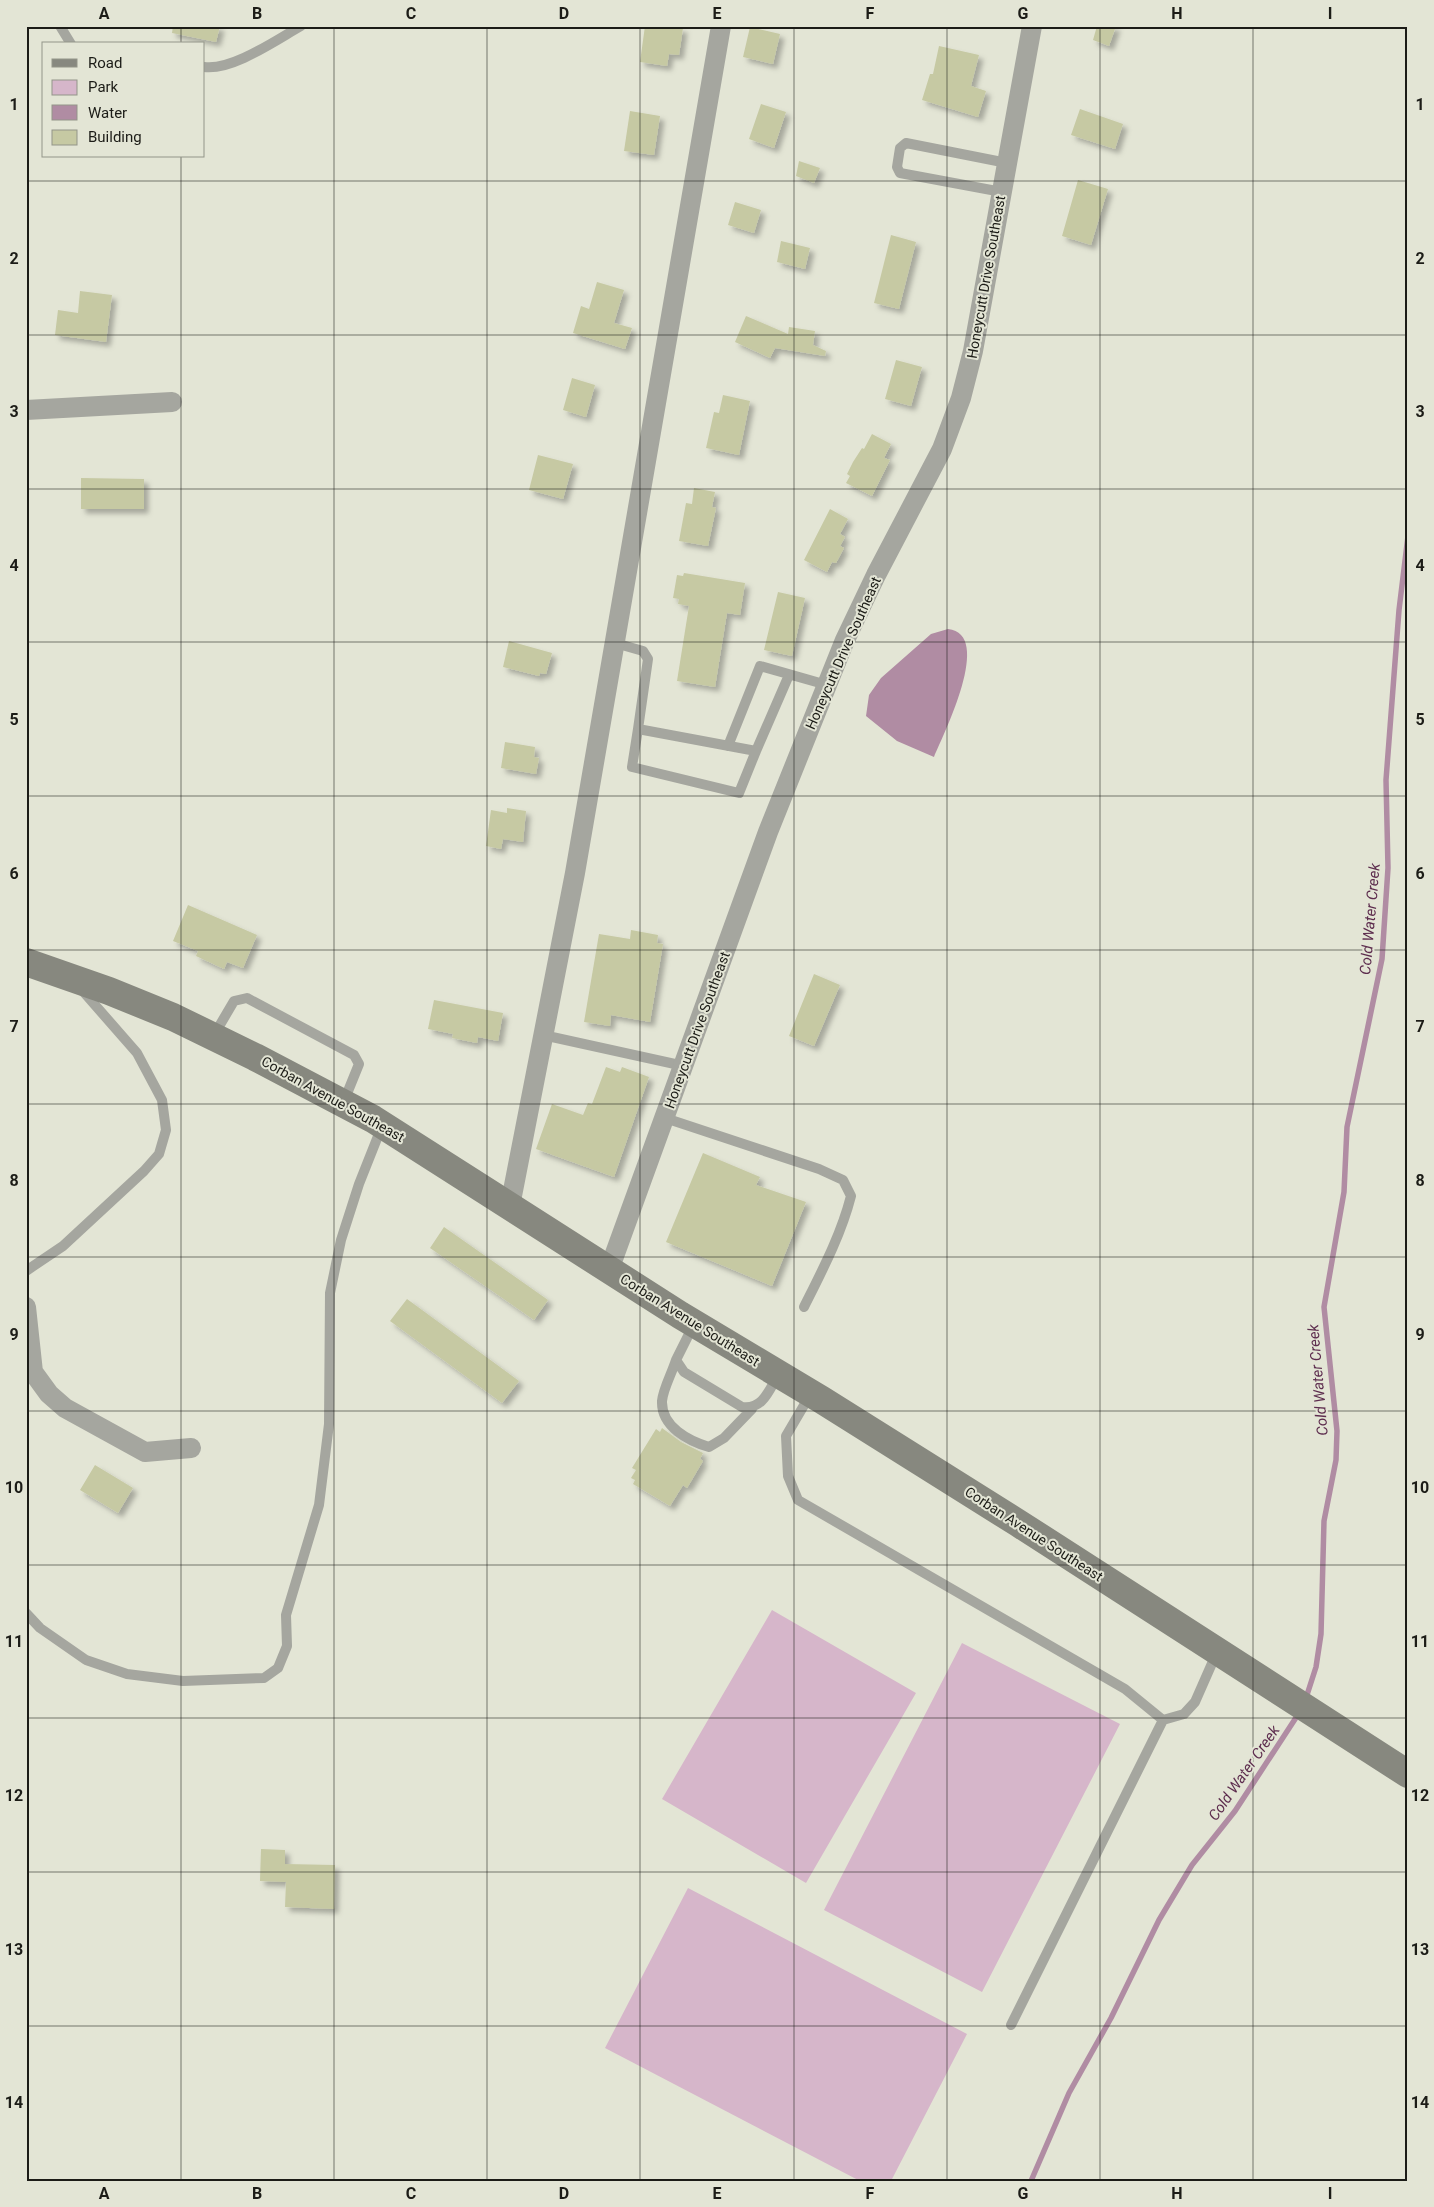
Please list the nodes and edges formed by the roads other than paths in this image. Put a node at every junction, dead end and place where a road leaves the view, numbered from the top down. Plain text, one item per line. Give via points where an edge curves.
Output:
1 (60, 26) edge
2 (301, 26) edge
3 (721, 26) edge
4 (1032, 26) edge
5 (70, 42) edge
6 (205, 67) edge
7 (1007, 163) junction
8 (1002, 192) junction
9 (172, 402) dead end
10 (26, 410) edge
11 (614, 643) junction
12 (789, 675) junction
13 (827, 685) junction
14 (638, 729) junction
15 (728, 746) junction
16 (756, 751) junction
17 (26, 962) edge
18 (71, 977) junction
19 (544, 1035) junction
20 (213, 1036) junction
21 (684, 1066) junction
22 (343, 1103) junction
23 (665, 1118) junction
24 (383, 1125) junction
25 (510, 1206) junction
26 (609, 1270) junction
27 (26, 1271) edge
28 (804, 1306) dead end
29 (26, 1307) edge
30 (694, 1324) junction
31 (676, 1360) junction
32 (779, 1374) junction
33 (811, 1393) junction
34 (752, 1408) junction
35 (191, 1448) dead end
36 (26, 1613) edge
37 (1217, 1652) junction
38 (1163, 1720) junction
39 (1408, 1774) edge
40 (1011, 2025) dead end

1 - 5 lane
2 - 6 lane via 249,55 214,68
3 - 11 street
4 - 7 street, Honeycutt Drive Southeast
7 - 8 street, Honeycutt Drive Southeast
7 - 8 lane via 906,143 900,148 897,168 900,173
8 - 13 street, Honeycutt Drive Southeast via 973,352 961,398 942,449 876,575
9 - 10 street
11 - 14 lane via 643,650 648,659
11 - 19 street
12 - 13 lane
12 - 15 lane via 760,666
12 - 16 lane
13 - 21 street, Honeycutt Drive Southeast via 768,832
14 - 15 lane
14 - 16 lane via 632,767 740,793
15 - 16 lane
17 - 18 main road, Corban Avenue Southeast
18 - 20 main road, Corban Avenue Southeast
18 - 27 lane via 137,1053 162,1100 166,1130 159,1154 144,1171 64,1246
19 - 21 lane
19 - 25 street
20 - 22 main road, Corban Avenue Southeast
20 - 22 lane via 234,1000 246,998 354,1055 359,1064
21 - 23 street, Honeycutt Drive Southeast
22 - 24 main road, Corban Avenue Southeast
23 - 26 street, Honeycutt Drive Southeast
23 - 28 lane via 843,1180 851,1196 847,1210 825,1266
24 - 25 main road, Corban Avenue Southeast
24 - 36 lane via 341,1240 330,1294 329,1424 319,1505 286,1615 287,1646 278,1668 264,1678 183,1681 127,1674 86,1660 40,1628
25 - 26 main road, Corban Avenue Southeast
26 - 30 main road, Corban Avenue Southeast
29 - 35 street via 33,1372 54,1399 72,1413 146,1452
30 - 31 lane
30 - 32 main road, Corban Avenue Southeast
31 - 34 lane via 684,1372 742,1408
31 - 34 lane via 662,1401 664,1414 677,1431 695,1443 709,1447 724,1438
32 - 33 main road, Corban Avenue Southeast
32 - 34 lane via 760,1404
33 - 37 main road, Corban Avenue Southeast
33 - 38 lane via 786,1436 788,1476 798,1500 1125,1689
37 - 38 lane via 1195,1702 1184,1714
37 - 39 main road, Corban Avenue Southeast
38 - 40 lane

